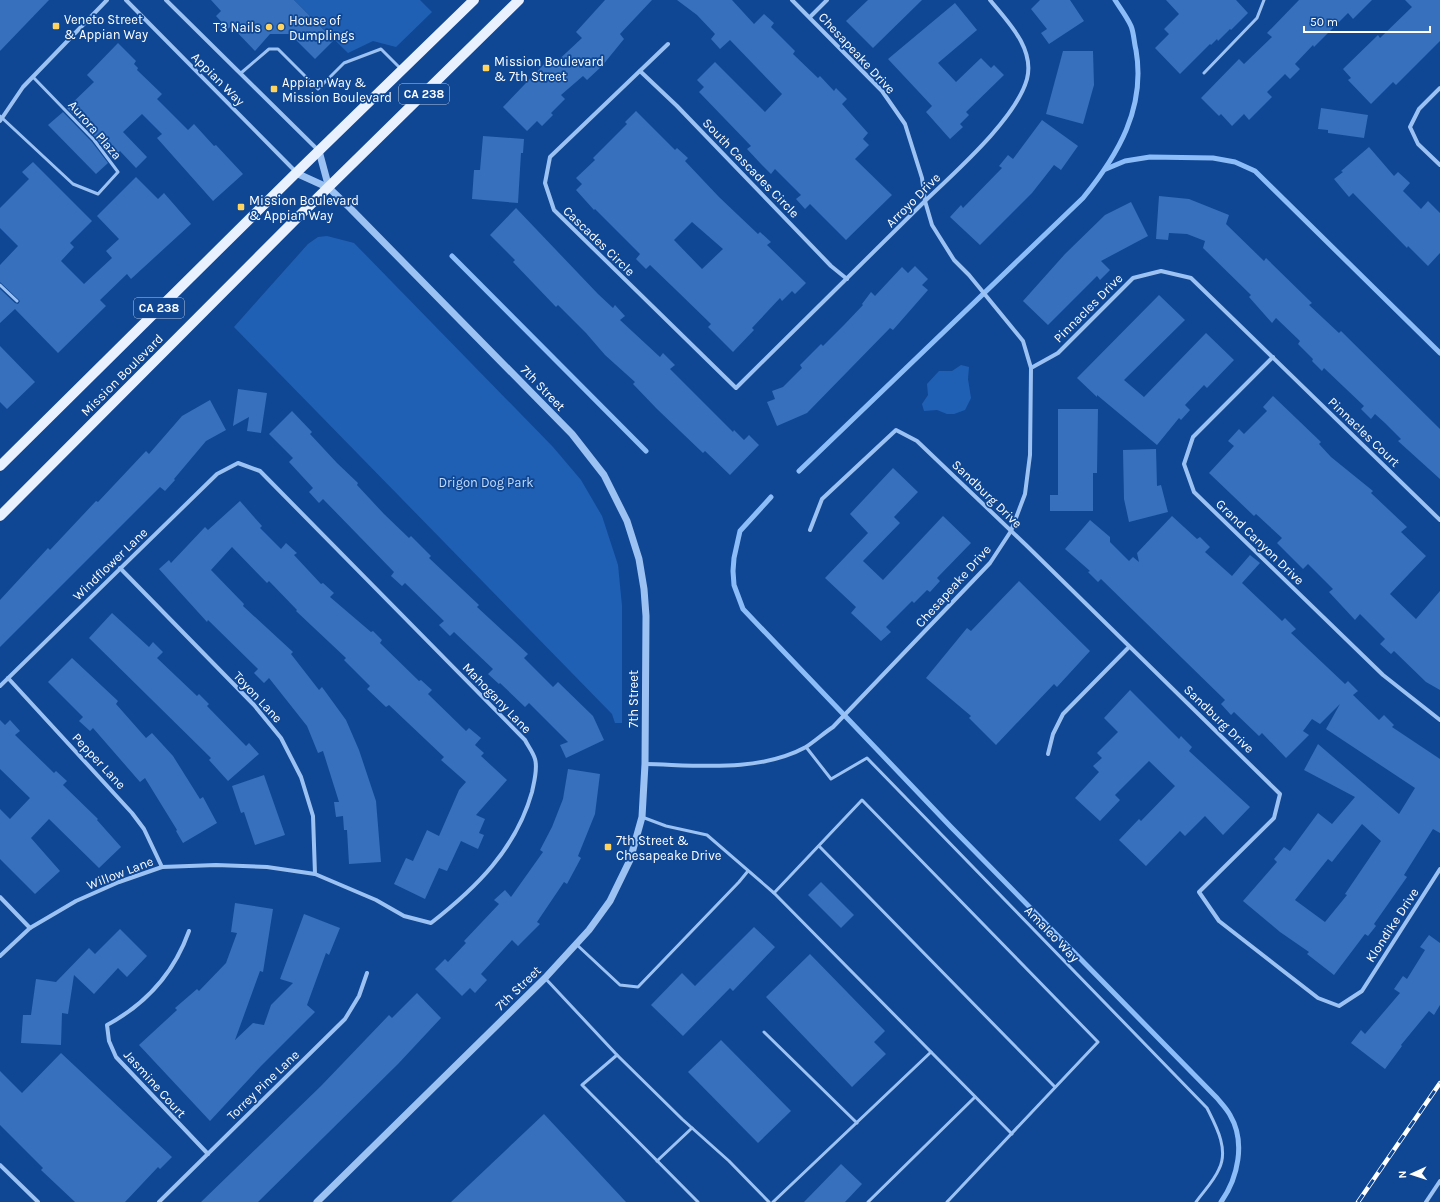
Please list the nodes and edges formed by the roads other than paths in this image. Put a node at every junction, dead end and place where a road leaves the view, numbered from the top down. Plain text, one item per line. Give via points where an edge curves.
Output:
1 (107, 0) edge
2 (126, 0) edge
3 (166, 0) edge
4 (474, 0) edge
5 (519, 0) edge
6 (792, 0) edge
7 (827, 0) edge
8 (990, 0) edge
9 (1264, 0) edge
10 (810, 17) junction
11 (668, 44) dead end
12 (402, 70) junction
13 (640, 71) junction
14 (241, 74) junction
15 (1204, 74) dead end
16 (33, 77) junction
17 (1440, 88) edge
18 (1, 118) edge
19 (319, 151) junction
20 (1440, 165) edge
21 (296, 173) junction
22 (329, 188) junction
23 (925, 201) junction
24 (846, 279) junction
25 (0, 285) edge
26 (17, 300) dead end
27 (1273, 358) junction
28 (1031, 368) junction
29 (736, 388) joint
30 (238, 463) joint
31 (0, 466) edge
32 (0, 516) edge
33 (1440, 520) edge
34 (810, 530) dead end
35 (1011, 531) junction
36 (120, 568) junction
37 (1129, 647) junction
38 (8, 678) junction
39 (0, 686) edge
40 (1440, 720) edge
41 (806, 747) junction
42 (1048, 754) dead end
43 (645, 764) junction
44 (642, 817) junction
45 (819, 846) junction
46 (162, 867) junction
47 (1440, 869) edge
48 (748, 871) junction
49 (315, 874) junction
50 (774, 893) junction
51 (0, 897) edge
52 (30, 928) junction
53 (189, 932) dead end
54 (576, 944) junction
55 (0, 956) edge
56 (367, 973) dead end
57 (545, 978) junction
58 (1362, 991) joint
59 (764, 1032) dead end
60 (931, 1052) junction
61 (617, 1055) junction
62 (1055, 1087) junction
63 (976, 1097) junction
64 (857, 1123) junction
65 (692, 1128) junction
66 (1012, 1134) junction
67 (208, 1154) junction
68 (657, 1160) junction
69 (0, 1164) edge
70 (1440, 1181) edge
71 (38, 1202) edge
72 (159, 1202) edge
73 (317, 1202) edge
74 (698, 1202) edge
75 (769, 1202) edge
76 (773, 1202) edge
77 (868, 1202) edge
78 (947, 1202) edge
79 (1196, 1202) edge
80 (1426, 1202) edge

1 - 16 street
2 - 21 street, Appian Way
3 - 14 street, Appian Way
4 - 12 main road, Mission Boulevard / CA 238
5 - 22 main road, Mission Boulevard / CA 238
6 - 10 street, Chesapeake Drive
7 - 10 street
8 - 23 street, Arroyo Drive via 1018,35 1027,56 1027,78 1014,105 994,131
9 - 15 lane via 1258,18
10 - 23 street, Chesapeake Drive via 882,91 906,124 922,178
11 - 13 street, Cascades Circle
12 - 14 lane via 380,49 344,63 318,89 278,49 269,49
12 - 19 main road, Mission Boulevard / CA 238
13 - 24 street, South Cascades Circle
13 - 29 street, Cascades Circle via 550,157 545,183 554,210
14 - 19 street, Appian Way
16 - 18 street
16 - 18 lane, Aurora Plaza via 94,140 118,172 98,194 73,184
17 - 20 street via 1419,109 1410,126 1418,144
19 - 21 main road, Mission Boulevard / CA 238
19 - 22 street, 7th Street
21 - 22 street, 7th Street
21 - 31 main road, Mission Boulevard / CA 238
22 - 32 main road, Mission Boulevard / CA 238
22 - 43 street, 7th Street via 572,434 604,475 628,521 639,559 644,589
23 - 24 street, Arroyo Drive
23 - 28 street, Chesapeake Drive via 932,225 954,260 1022,341
24 - 29 street, Arroyo Drive
25 - 26 lane
27 - 28 street, Pinnacles Drive via 1191,278 1161,271 1133,278 1058,353
27 - 33 street, Pinnacles Court
27 - 40 street, Grand Canyon Drive via 1193,437 1184,464 1194,492 1383,675
28 - 35 street, Chesapeake Drive via 1030,454 1025,494
30 - 36 street, Windflower Lane via 217,474
30 - 49 street, Mahogany Lane via 260,471 525,740 535,759 532,792 514,838 495,863 451,907 430,923 404,916 376,900
34 - 35 street, Sandburg Drive via 822,499 896,430 917,441
35 - 37 street, Sandburg Drive
35 - 41 street, Chesapeake Drive via 990,563 833,727
36 - 38 street, Windflower Lane
36 - 49 street, Toyon Lane via 254,705 281,738 301,777 313,816
37 - 42 street via 1063,714 1053,734
37 - 58 street, Sandburg Drive via 1280,794 1274,818 1199,892 1219,921 1318,998 1339,1006
38 - 39 street, Windflower Lane
38 - 46 street, Pepper Lane via 132,813 144,830
41 - 43 street, Chesapeake Drive via 774,760 743,765
41 - 79 lane, Amaleo Way via 831,779 867,758 1207,1108 1219,1130 1223,1156 1219,1169
43 - 44 street, 7th Street
44 - 48 lane via 666,826 707,835
44 - 54 street, 7th Street via 630,860 610,901
45 - 50 lane
45 - 62 lane
45 - 62 lane via 862,800 1098,1042
46 - 49 street, Willow Lane via 267,867
46 - 52 street, Willow Lane via 76,901
47 - 58 street, Klondike Drive
48 - 50 lane
48 - 54 lane via 638,987 620,985
50 - 60 lane
51 - 52 street
52 - 55 street, Willow Lane
53 - 67 street, Jasmine Court via 182,951 148,998 107,1025 109,1041 116,1057
54 - 57 street, 7th Street
56 - 67 street, Torrey Pine Lane via 359,996 345,1019
57 - 61 lane
57 - 73 street, 7th Street
59 - 64 lane
60 - 63 lane
60 - 64 lane
61 - 65 lane
61 - 68 lane via 582,1085
62 - 66 lane
63 - 66 lane
63 - 77 lane
64 - 76 lane
65 - 68 lane
65 - 75 lane via 730,1161
66 - 78 lane
67 - 72 street, Torrey Pine Lane
68 - 74 lane
69 - 71 street
70 - 80 street

